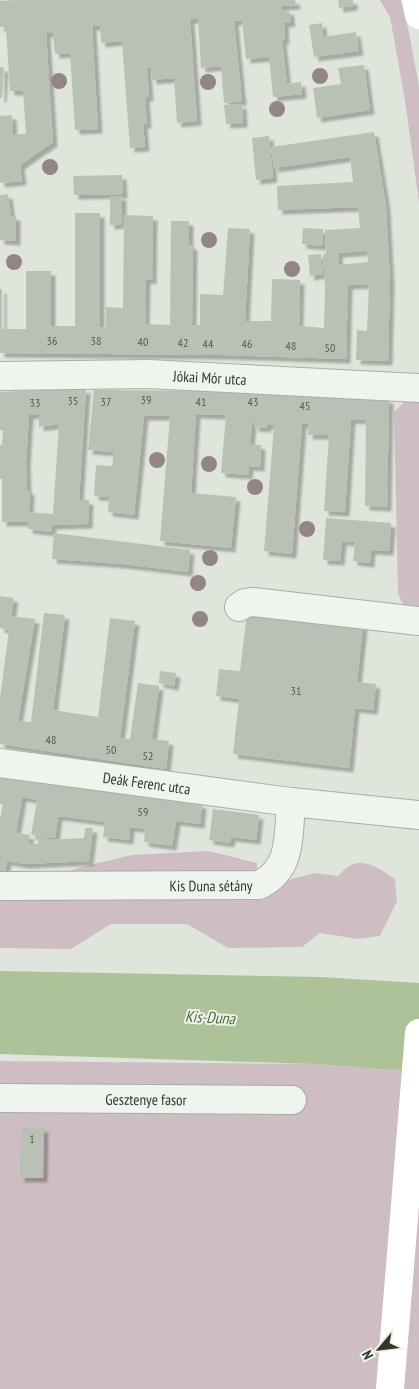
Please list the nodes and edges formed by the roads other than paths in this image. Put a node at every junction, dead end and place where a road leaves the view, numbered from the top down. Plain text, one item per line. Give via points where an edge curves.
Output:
1 (416, 0) edge
2 (419, 15) edge
3 (0, 376) edge
4 (419, 388) edge
5 (239, 607) dead end
6 (419, 621) edge
7 (0, 763) edge
8 (292, 802) junction
9 (419, 815) edge
10 (0, 886) edge
11 (419, 1032) edge
12 (0, 1098) edge
13 (292, 1100) dead end
14 (390, 1389) edge

1 - 2 main road
3 - 4 street, Jókai Mór utca via 148,374
5 - 6 street via 252,602
7 - 8 street, Deák Ferenc utca
8 - 9 street
8 - 10 street, Kis Duna sétány via 286,856 274,876 259,885
11 - 14 main road
12 - 13 street, Gesztenye fasor

